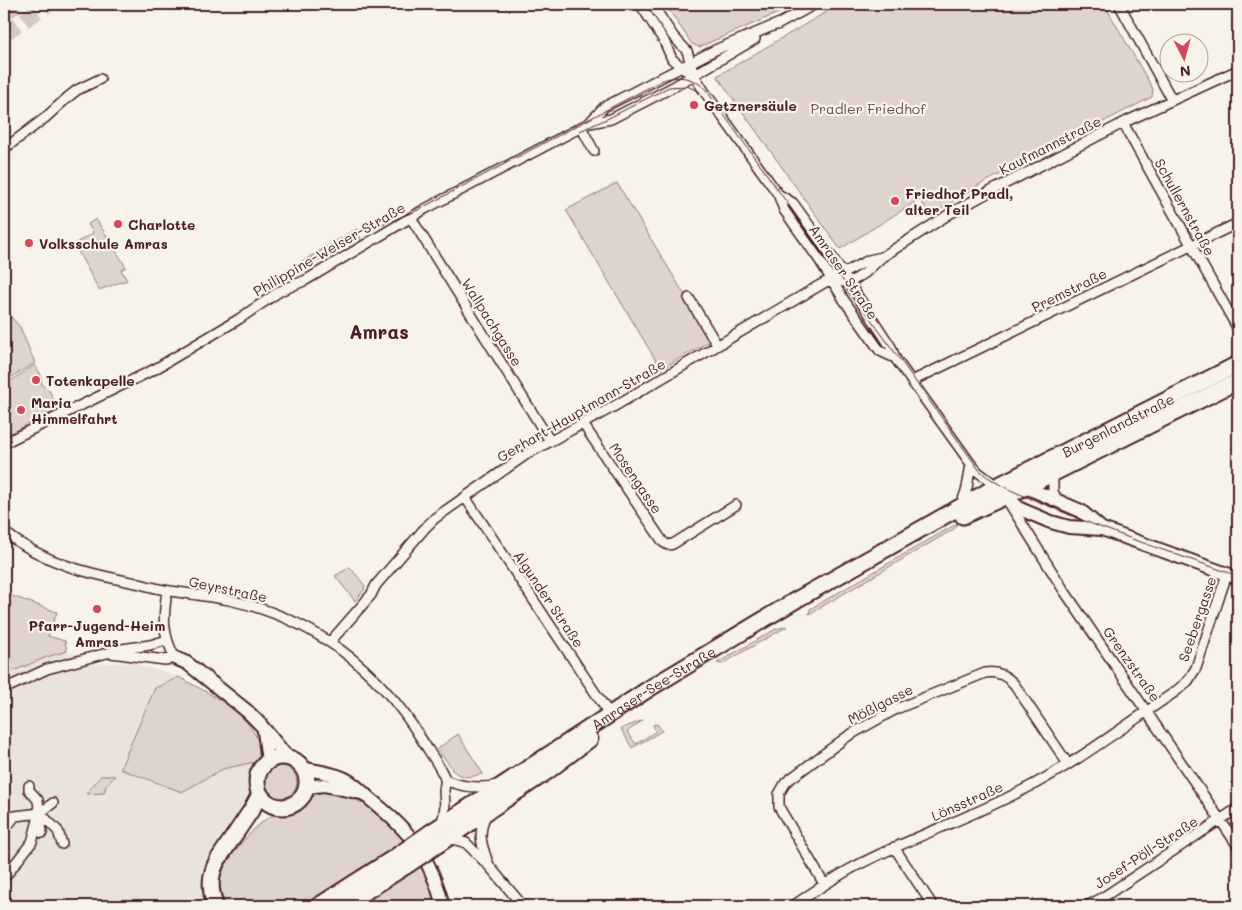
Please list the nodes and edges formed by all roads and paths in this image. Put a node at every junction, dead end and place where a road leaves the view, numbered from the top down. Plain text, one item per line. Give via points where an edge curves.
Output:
1 (640, 4) edge
2 (652, 4) edge
3 (815, 4) edge
4 (1119, 4) edge
5 (780, 23) junction
6 (691, 63) junction
7 (681, 68) junction
8 (1238, 70) edge
9 (694, 75) junction
10 (100, 79) dead end
11 (1172, 100) junction
12 (589, 123) junction
13 (1122, 124) junction
14 (581, 127) junction
15 (4, 149) edge
16 (594, 151) dead end
17 (778, 194) junction
18 (412, 218) junction
19 (1238, 223) edge
20 (1192, 246) junction
21 (882, 257) junction
22 (843, 273) junction
23 (832, 279) junction
24 (850, 283) junction
25 (689, 298) dead end
26 (1238, 330) edge
27 (718, 346) junction
28 (895, 358) junction
29 (1238, 365) edge
30 (912, 381) junction
31 (1238, 381) edge
32 (583, 424) junction
33 (550, 440) junction
34 (4, 443) edge
35 (971, 464) junction
36 (1053, 473) junction
37 (1026, 487) junction
38 (1003, 488) junction
39 (465, 497) junction
40 (1057, 500) junction
41 (736, 505) dead end
42 (961, 506) junction
43 (1102, 529) junction
44 (4, 532) edge
45 (1233, 576) edge
46 (167, 591) junction
47 (167, 640) junction
48 (331, 641) junction
49 (111, 653) junction
50 (175, 658) junction
51 (4, 689) edge
52 (1147, 710) junction
53 (610, 715) junction
54 (263, 728) junction
55 (288, 758) junction
56 (268, 762) junction
57 (1068, 764) junction
58 (302, 768) junction
59 (445, 780) junction
60 (510, 781) junction
61 (29, 786) dead end
62 (306, 787) junction
63 (260, 794) junction
64 (364, 794) junction
65 (53, 804) dead end
66 (274, 806) junction
67 (1238, 808) edge
68 (488, 811) junction
69 (40, 813) junction
70 (1221, 819) junction
71 (9, 824) dead end
72 (42, 833) dead end
73 (439, 836) junction
74 (62, 844) dead end
75 (1238, 846) edge
76 (226, 848) junction
77 (894, 848) junction
78 (402, 860) junction
79 (490, 867) junction
80 (4, 878) edge
81 (824, 884) junction
82 (805, 903) edge
83 (216, 906) edge
84 (318, 906) edge
85 (343, 906) edge
86 (443, 906) edge
87 (523, 906) edge
88 (793, 906) edge
89 (933, 906) edge
90 (1087, 906) edge

1 - 7 street, Amraser Straße via 672,59
2 - 6 street, Amraser Straße via 673,36 687,50
3 - 5 street
4 - 11 street
5 - 6 street, Philippine-Welser-Straße
5 - 9 street, Philippine-Welser-Straße
6 - 7 street, Philippine-Welser-Straße
6 - 9 street, Amraser Straße
7 - 9 street, Amraser Straße
7 - 12 street, Philippine-Welser-Straße via 604,107
8 - 11 street, Kaufmannstraße
9 - 12 street, Philippine-Welser-Straße via 611,119
9 - 17 street, Amraser Straße
10 - 15 street via 67,98
11 - 13 street, Kaufmannstraße
12 - 14 street, Philippine-Welser-Straße
13 - 20 street, Schullernstraße
13 - 21 street, Kaufmannstraße via 990,191
14 - 16 street
14 - 18 street, Philippine-Welser-Straße
17 - 22 street, Amraser Straße via 793,204
17 - 23 street, Amraser Straße via 784,210
18 - 33 street, Wallpachgasse
18 - 34 street, Philippine-Welser-Straße via 306,280 276,293 155,369
19 - 20 street, Premstraße
20 - 26 street, Schullernstraße
20 - 30 street, Premstraße
21 - 22 street, Kaufmannstraße
21 - 24 street, Kaufmannstraße
22 - 23 street, Kaufmannstraße
22 - 24 street, Amraser Straße
23 - 24 street
23 - 27 street, Gerhart-Hauptmann-Straße
23 - 28 street, Amraser Straße via 880,351
24 - 28 street, Amraser Straße
25 - 27 street
27 - 32 street, Gerhart-Hauptmann-Straße
28 - 30 street, Amraser Straße
29 - 38 main road, Burgenlandstraße
30 - 35 street, Amraser Straße
31 - 36 main road, Burgenlandstraße
32 - 33 street, Gerhart-Hauptmann-Straße
32 - 41 street, Mosengasse via 668,545
33 - 39 street, Gerhart-Hauptmann-Straße
35 - 38 street, Amraser Straße
35 - 42 street
36 - 37 main road, Burgenlandstraße
36 - 40 street via 1053,491
37 - 38 main road, Burgenlandstraße
37 - 40 street, Amraser Straße
38 - 42 main road, Amraser-See-Straße
38 - 43 street, Amraser Straße via 1020,509 1051,522 1069,527
38 - 52 street, Grenzstraße via 1048,566
38 - 68 main road, Amraser-See-Straße via 613,722
39 - 48 street, Gerhart-Hauptmann-Straße via 425,528
39 - 53 street, Algunder Straße
40 - 43 street, Amraser Straße via 1081,511
42 - 53 main road, Amraser-See-Straße via 756,624
43 - 45 street, Amraser Straße
44 - 46 street, Geyrstraße via 43,557 70,567
45 - 52 street, Seebergasse via 1192,675 1182,687
46 - 47 street via 163,622
46 - 48 street, Geyrstraße via 262,608
47 - 49 street
47 - 50 street
48 - 59 street, Geyrstraße via 363,668 405,712
49 - 50 street via 165,660
49 - 51 street via 47,669
50 - 54 street via 187,662
52 - 57 street, Lönsstraße
52 - 70 street, Grenzstraße
53 - 60 main road, Amraser-See-Straße
54 - 55 street
54 - 56 street
55 - 56 main road
55 - 58 main road
56 - 63 main road via 258,776
57 - 77 street, Lönsstraße via 1018,793
57 - 81 street, Mößlgasse via 1014,684 1002,674 986,673 896,708 848,736 790,778 780,790 779,808
58 - 62 main road
58 - 64 street via 346,779
59 - 60 street via 480,788
59 - 73 street via 445,814
60 - 73 main road, Amraser-See-Straße
61 - 69 street via 38,800
62 - 64 street via 324,785
62 - 66 main road via 304,795 291,806
63 - 66 main road
63 - 76 main road
64 - 86 street via 410,836 431,868
65 - 69 street
66 - 76 main road via 259,815
67 - 70 street, Josef-Pöll-Straße
68 - 73 main road, Amraser-See-Straße
68 - 79 street via 480,836
69 - 71 street via 15,816
69 - 72 street
69 - 74 street via 58,831
69 - 80 street via 32,842
70 - 75 street, Grenzstraße
70 - 90 street, Josef-Pöll-Straße
73 - 78 main road, Amraser-See-Straße, bridge
73 - 79 street via 466,843
76 - 83 main road via 212,870 210,886
77 - 81 street, Lönsstraße
77 - 89 street
78 - 84 main road, Amraser-See-Straße
78 - 85 main road, Amraser-See-Straße
79 - 87 street
81 - 82 street, Lönsstraße
82 - 88 street, Lönsstraße

